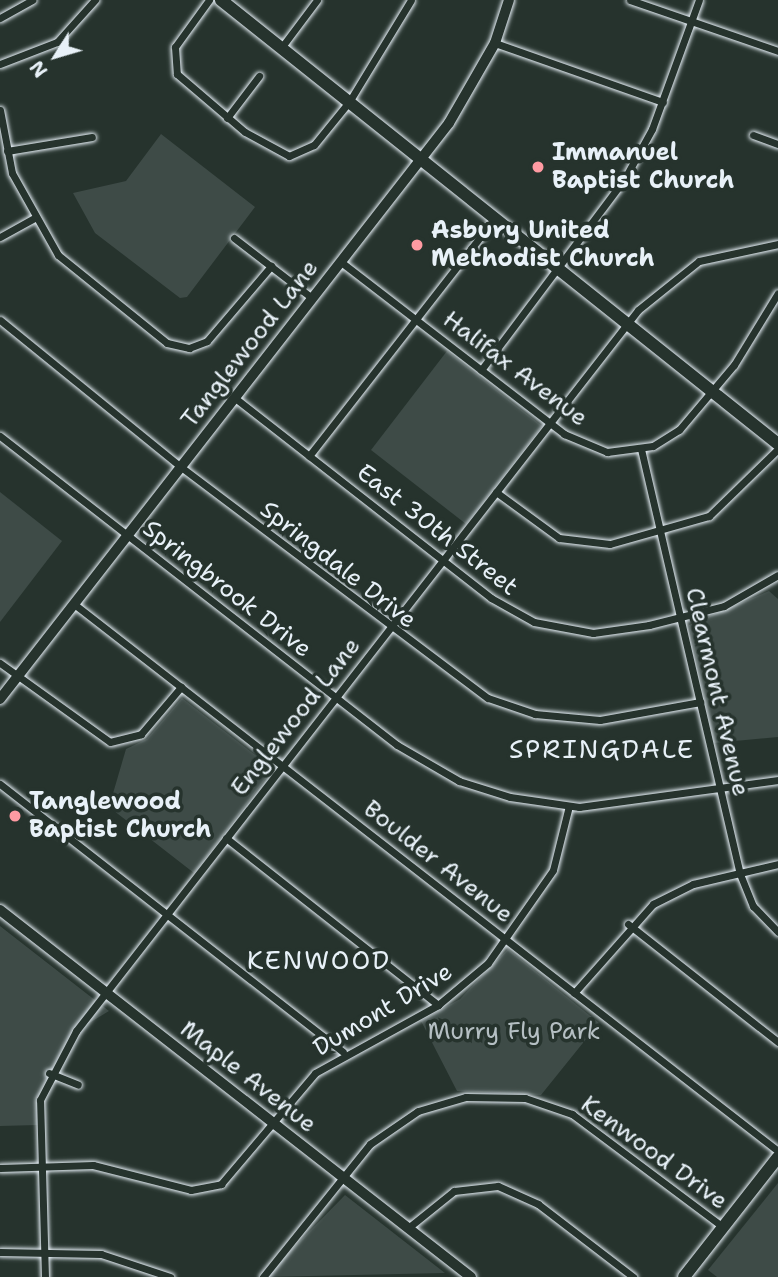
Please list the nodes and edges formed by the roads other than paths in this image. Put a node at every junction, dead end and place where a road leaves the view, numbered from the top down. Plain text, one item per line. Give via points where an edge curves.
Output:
1 (32, 0) edge
2 (95, 0) edge
3 (209, 0) edge
4 (221, 0) edge
5 (317, 0) edge
6 (411, 0) edge
7 (509, 0) edge
8 (630, 0) edge
9 (699, 0) edge
10 (0, 18) edge
11 (692, 21) junction
12 (495, 43) junction
13 (281, 48) junction
14 (778, 51) edge
15 (0, 64) edge
16 (259, 76) dead end
17 (349, 102) junction
18 (663, 102) junction
19 (0, 110) edge
20 (227, 118) junction
21 (753, 135) dead end
22 (92, 138) dead end
23 (778, 144) edge
24 (7, 151) junction
25 (421, 160) junction
26 (34, 218) junction
27 (494, 219) junction
28 (0, 237) edge
29 (234, 238) dead end
30 (778, 244) edge
31 (341, 262) junction
32 (271, 266) junction
33 (558, 271) junction
34 (778, 293) edge
35 (312, 298) junction
36 (415, 319) junction
37 (0, 320) edge
38 (627, 325) junction
39 (481, 370) junction
40 (713, 393) junction
41 (235, 398) junction
42 (550, 423) junction
43 (0, 436) edge
44 (778, 447) edge
45 (641, 449) junction
46 (309, 456) junction
47 (181, 467) junction
48 (496, 492) junction
49 (660, 531) junction
50 (128, 535) junction
51 (443, 560) junction
52 (778, 575) edge
53 (74, 604) junction
54 (680, 617) junction
55 (390, 629) junction
56 (0, 663) edge
57 (18, 676) junction
58 (181, 687) junction
59 (336, 698) junction
60 (0, 699) edge
61 (700, 702) junction
62 (283, 766) junction
63 (778, 780) edge
64 (0, 784) edge
65 (719, 787) junction
66 (569, 806) junction
67 (226, 838) junction
68 (778, 864) edge
69 (740, 870) junction
70 (0, 910) edge
71 (167, 914) junction
72 (628, 925) junction
73 (778, 932) edge
74 (506, 940) junction
75 (106, 993) junction
76 (575, 993) junction
77 (438, 1005) junction
78 (778, 1042) edge
79 (343, 1052) junction
80 (49, 1073) junction
81 (78, 1085) dead end
82 (273, 1123) junction
83 (778, 1151) edge
84 (778, 1157) edge
85 (40, 1164) junction
86 (0, 1168) edge
87 (342, 1177) junction
88 (723, 1227) junction
89 (408, 1228) junction
90 (44, 1250) junction
91 (0, 1252) edge
92 (45, 1277) edge
93 (170, 1277) edge
94 (263, 1277) edge
95 (471, 1277) edge
96 (633, 1277) edge
97 (684, 1277) edge

1 - 10 street
2 - 15 street via 57,42
3 - 20 street via 175,47 174,68
4 - 13 main road
5 - 13 street
6 - 17 street
7 - 12 main road, Tanglewood Lane
8 - 11 street
9 - 11 street
11 - 14 street
11 - 18 street
12 - 18 street
12 - 25 main road, Tanglewood Lane
13 - 17 main road
16 - 20 street
17 - 20 street via 314,145 295,156 276,153
17 - 25 main road
18 - 33 street via 625,178
19 - 24 street
21 - 23 street
22 - 24 street
24 - 26 street
25 - 27 main road
25 - 31 main road, Tanglewood Lane
26 - 28 street
26 - 32 street via 80,277 175,347 207,341
27 - 33 main road
27 - 36 street
29 - 32 street
30 - 38 street, Englewood Lane via 699,261 657,290
31 - 35 main road, Tanglewood Lane
31 - 36 street, Halifax Avenue
32 - 35 street
33 - 38 main road
33 - 39 street
34 - 40 street, Halifax Avenue
35 - 41 main road, Tanglewood Lane
36 - 39 street, Halifax Avenue
36 - 46 street
37 - 47 street, Springdale Drive
38 - 40 main road
38 - 42 street, Englewood Lane
39 - 42 street, Halifax Avenue
40 - 44 main road
40 - 45 street, Halifax Avenue via 671,436
41 - 46 street, East 30th Street
41 - 47 main road, Tanglewood Lane
42 - 45 street, Halifax Avenue via 607,452
42 - 48 street, Englewood Lane
43 - 50 street, Springbrook Drive
44 - 49 street via 732,500 694,524
45 - 49 street, Clearmont Avenue
46 - 51 street, East 30th Street
47 - 50 main road, Tanglewood Lane
47 - 55 street, Springdale Drive
48 - 49 street via 551,533 578,544
48 - 51 street, Englewood Lane
49 - 54 street, Clearmont Avenue
50 - 53 main road, Tanglewood Lane
50 - 59 street, Springbrook Drive
51 - 54 street, East 30th Street via 506,608 546,626 604,632
51 - 55 street, Englewood Lane
52 - 54 street, East 30th Street via 724,606
53 - 57 main road, Tanglewood Lane
53 - 58 street, Boulder Avenue
54 - 61 street, Clearmont Avenue
55 - 59 street, Englewood Lane
55 - 61 street, Springdale Drive via 470,688 535,714 600,720
56 - 57 street
57 - 58 street via 110,742 141,734
57 - 60 main road, Tanglewood Lane
58 - 62 street, Boulder Avenue
59 - 62 street, Englewood Lane
59 - 66 street, Springbrook Drive via 448,775 495,794
61 - 65 street, Clearmont Avenue
62 - 67 street, Englewood Lane
62 - 74 street, Boulder Avenue
63 - 65 street, Springbrook Drive
64 - 71 street
65 - 66 street, Springbrook Drive via 623,805
65 - 69 street, Clearmont Avenue
66 - 74 street, Dumont Drive via 554,870
67 - 71 street, Englewood Lane
67 - 77 street
68 - 69 street
69 - 72 street via 679,889
69 - 73 street, Clearmont Avenue via 753,906
70 - 75 main road, Maple Avenue
71 - 75 street, Englewood Lane
71 - 79 street
72 - 76 street
72 - 78 street
74 - 76 street, Boulder Avenue
74 - 77 street, Dumont Drive
75 - 80 street, Englewood Lane
75 - 82 main road, Maple Avenue
76 - 83 street, Boulder Avenue
77 - 79 street, Dumont Drive
79 - 82 street, Dumont Drive via 315,1073
80 - 81 street
80 - 85 street, Englewood Lane via 38,1120
82 - 85 street, Dumont Drive via 228,1178 207,1191 104,1167
82 - 87 main road, Maple Avenue
84 - 88 main road
85 - 86 street, Dumont Drive
85 - 90 street, Englewood Lane
87 - 88 street, Kenwood Drive via 379,1136 418,1111 466,1097 510,1096 586,1122
87 - 89 main road, Maple Avenue
87 - 94 street, Kenwood Drive
88 - 97 main road
89 - 95 main road, Maple Avenue
89 - 96 street via 454,1191 498,1185 538,1204
90 - 91 street
90 - 92 street, Englewood Lane
90 - 93 street via 118,1257

